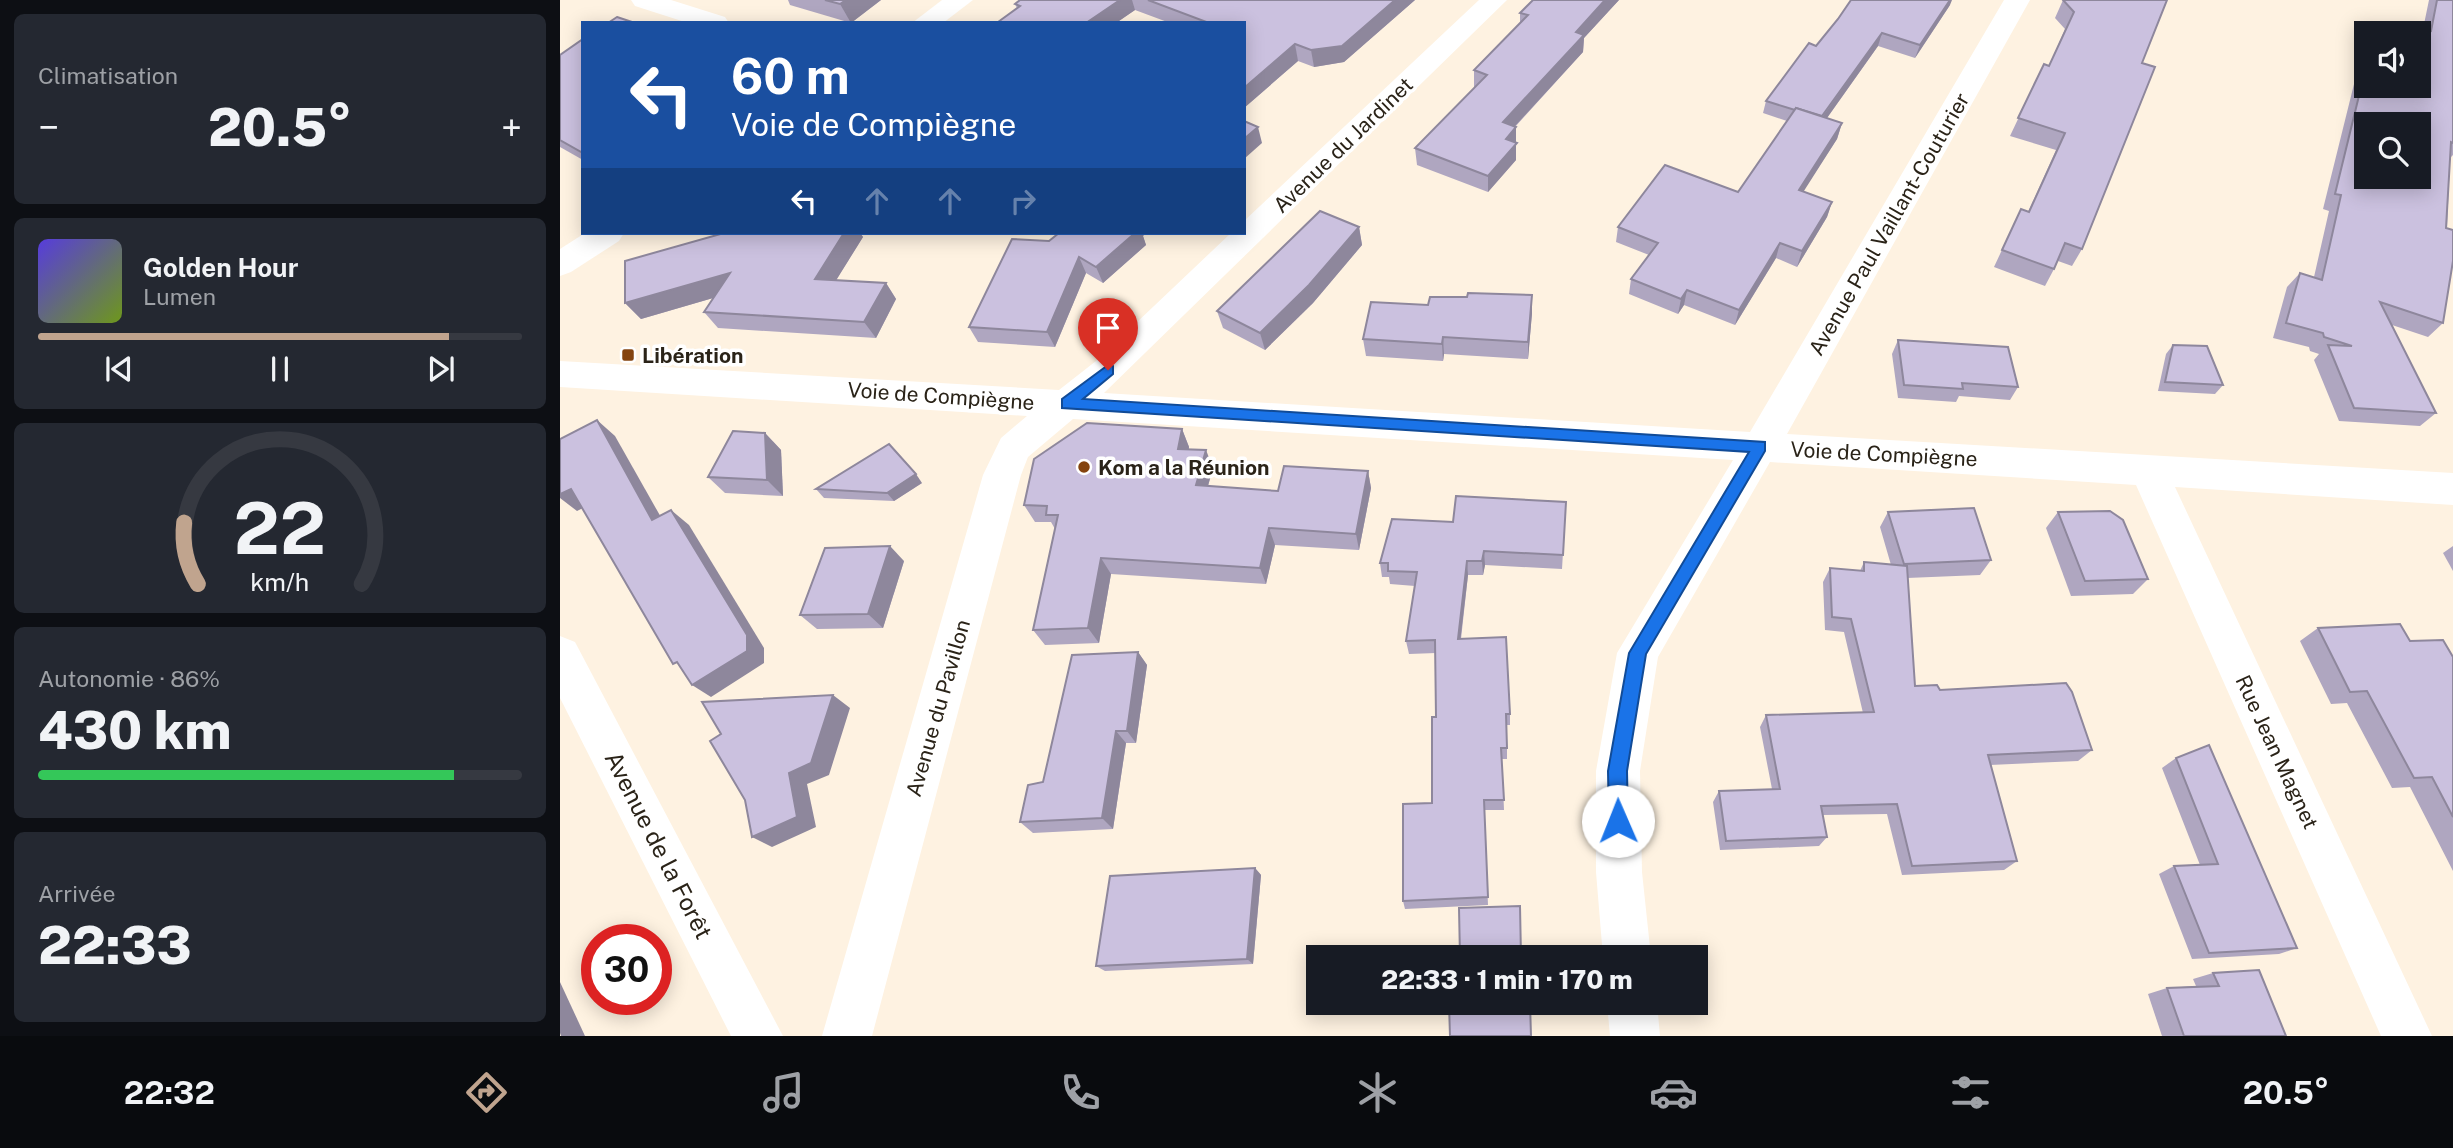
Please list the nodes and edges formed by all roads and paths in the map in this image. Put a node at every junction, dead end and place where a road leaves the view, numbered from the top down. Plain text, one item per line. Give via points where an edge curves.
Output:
1 (644, 0) edge
2 (960, 0) edge
3 (1494, 0) edge
4 (2017, 0) edge
5 (710, 21) edge
6 (928, 21) edge
7 (605, 235) edge
8 (560, 264) edge
9 (560, 374) edge
10 (1067, 404) junction
11 (1760, 447) junction
12 (2147, 468) junction
13 (2453, 489) edge
14 (560, 655) edge
15 (1627, 945) edge
16 (1633, 1015) edge
17 (758, 1036) edge
18 (847, 1036) edge
19 (1635, 1036) edge
20 (2407, 1036) edge

1 - 5 street
2 - 6 street
3 - 10 street, Avenue du Jardinet
4 - 11 street, Avenue Paul Vaillant-Couturier
7 - 8 street
9 - 10 street, Voie de Compiègne
10 - 11 street, Voie de Compiègne
10 - 18 street, Avenue du Pavillon via 1014,448 1002,475
11 - 12 street, Voie de Compiègne
11 - 15 street, Avenue Paul Vaillant-Couturier via 1638,653 1618,771 1619,872
12 - 13 street, Voie de Compiègne
12 - 20 street, Rue Jean Magnet
14 - 17 street, Avenue de la Forêt
16 - 19 street

